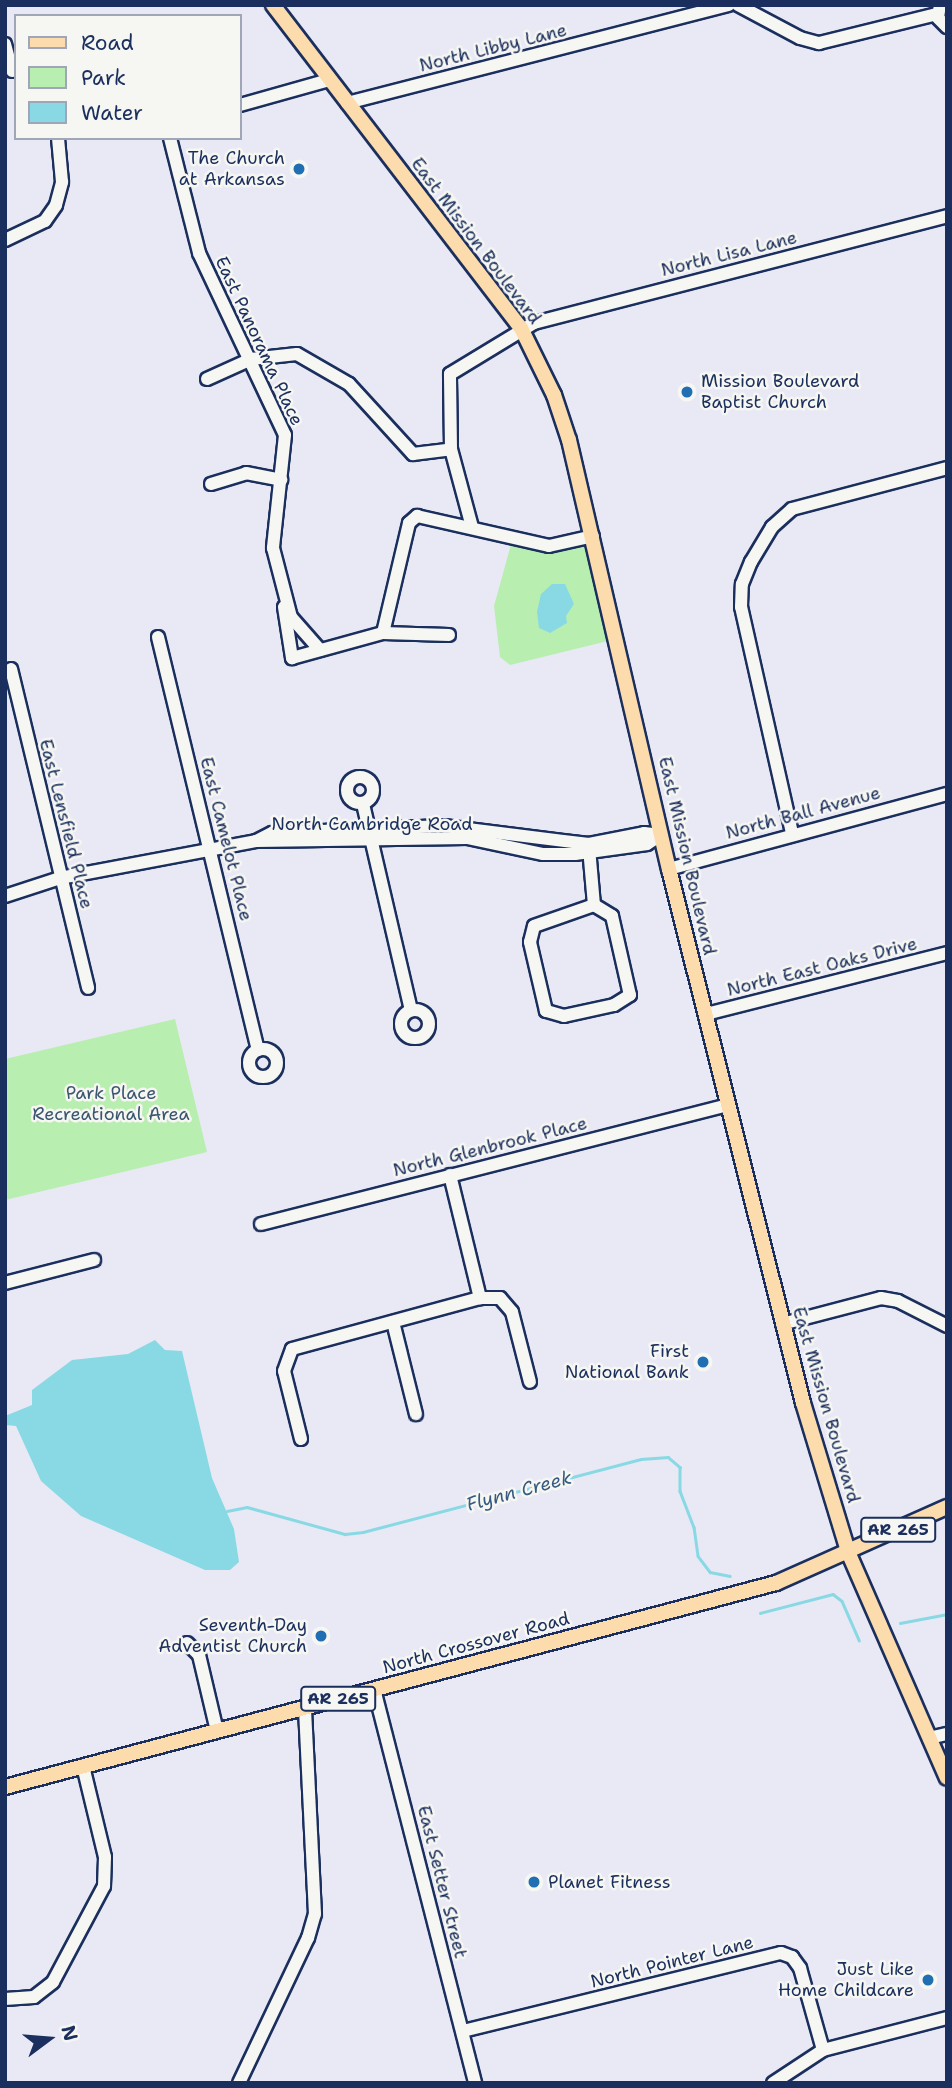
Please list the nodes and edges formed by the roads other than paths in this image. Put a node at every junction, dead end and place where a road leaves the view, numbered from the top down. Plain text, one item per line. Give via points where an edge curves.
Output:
1 (273, 5) edge
2 (729, 5) edge
3 (738, 5) edge
4 (939, 10) edge
5 (947, 27) edge
6 (5, 44) edge
7 (11, 74) edge
8 (329, 80) junction
9 (347, 103) junction
10 (242, 104) edge
11 (58, 140) edge
12 (171, 140) edge
13 (947, 216) edge
14 (5, 240) edge
15 (520, 328) junction
16 (251, 359) junction
17 (208, 379) dead end
18 (451, 449) junction
19 (947, 468) edge
20 (281, 480) junction
21 (211, 484) dead end
22 (472, 527) junction
23 (593, 536) junction
24 (285, 603) junction
25 (383, 633) junction
26 (449, 635) dead end
27 (158, 637) dead end
28 (320, 650) junction
29 (11, 668) dead end
30 (947, 794) edge
31 (363, 803) dead end
32 (372, 833) junction
33 (792, 833) junction
34 (661, 835) junction
35 (211, 849) junction
36 (589, 849) junction
37 (669, 869) junction
38 (60, 878) junction
39 (5, 896) edge
40 (594, 905) junction
41 (947, 953) edge
42 (88, 988) dead end
43 (411, 1010) dead end
44 (706, 1014) junction
45 (258, 1050) dead end
46 (728, 1105) junction
47 (450, 1175) junction
48 (261, 1224) dead end
49 (94, 1260) dead end
50 (5, 1283) edge
51 (480, 1298) junction
52 (393, 1322) junction
53 (782, 1324) junction
54 (947, 1326) edge
55 (530, 1382) dead end
56 (416, 1415) dead end
57 (301, 1439) dead end
58 (947, 1507) edge
59 (849, 1554) junction
60 (187, 1643) dead end
61 (374, 1689) junction
62 (305, 1708) junction
63 (217, 1731) junction
64 (947, 1734) edge
65 (929, 1738) junction
66 (83, 1766) junction
67 (947, 1778) edge
68 (5, 1787) edge
69 (5, 1999) edge
70 (947, 2018) edge
71 (463, 2031) junction
72 (823, 2050) junction
73 (239, 2083) edge
74 (475, 2083) edge
75 (773, 2083) edge

1 - 8 main road, East Mission Boulevard
2 - 9 street, North Libby Lane
3 - 4 street via 800,38 819,43
4 - 5 street
6 - 7 street
8 - 9 main road, East Mission Boulevard
8 - 10 street
9 - 15 main road, East Mission Boulevard
11 - 14 street via 62,182 56,205 45,221
12 - 16 street, East Panorama Place via 199,253
13 - 15 street, North Lisa Lane
15 - 18 street, North Lisa Lane via 450,374
15 - 23 main road, East Mission Boulevard via 562,416
16 - 17 street
16 - 18 street via 297,354 349,384 413,454
16 - 20 street, East Panorama Place via 285,435
18 - 22 street
19 - 33 street via 792,509 772,527 751,562 742,584 741,607
20 - 21 street via 246,473
20 - 24 street, East Panorama Place via 272,532
22 - 23 street via 549,546
22 - 25 street via 423,516 412,519
23 - 34 main road, East Mission Boulevard
24 - 28 street, East Panorama Place
24 - 28 street, East Panorama Place via 283,617 292,658
25 - 26 street
25 - 28 street
27 - 35 street, East Camelot Place
29 - 38 street, East Lensfield Place
30 - 33 street, North Ball Avenue
31 - 32 street
32 - 35 street, North Cambridge Road via 272,833 256,841
32 - 36 street, North Cambridge Road via 444,826
32 - 43 street
33 - 37 street, North Ball Avenue
34 - 36 street, North Cambridge Road via 644,833
34 - 37 main road, East Mission Boulevard
35 - 38 street, North Cambridge Road
35 - 45 street, East Camelot Place
36 - 40 street
37 - 44 main road, East Mission Boulevard
38 - 39 street, North Cambridge Road
38 - 42 street, East Lensfield Place
40 - 40 street via 612,916 630,995 614,1004 564,1016 546,1011 530,942 534,926
41 - 44 street, North East Oaks Drive
44 - 46 main road, East Mission Boulevard
46 - 47 street, North Glenbrook Place
46 - 53 main road, East Mission Boulevard
47 - 48 street, North Glenbrook Place
47 - 51 street
49 - 50 street
51 - 52 street
51 - 55 street via 500,1298 512,1312
52 - 56 street
52 - 57 street via 299,1345 287,1356 284,1371
53 - 54 street via 881,1298 898,1301
53 - 59 main road, East Mission Boulevard
58 - 59 main road, North Crossover Road / AR 265
59 - 61 main road, North Crossover Road / AR 265 via 776,1583
59 - 65 main road, East Mission Boulevard
60 - 63 street via 200,1655
61 - 62 main road, North Crossover Road / AR 265
61 - 71 street, East Setter Street
62 - 63 main road, North Crossover Road / AR 265
62 - 73 street via 315,1914
63 - 66 main road, North Crossover Road / AR 265
64 - 65 street
65 - 67 main road, East Mission Boulevard
66 - 68 main road, North Crossover Road / AR 265
66 - 69 street via 105,1857 104,1886 53,1982 34,1997
70 - 72 street
71 - 72 street, North Pointer Lane via 781,1953 792,1957 800,1968
71 - 74 street, East Setter Street
72 - 75 street

